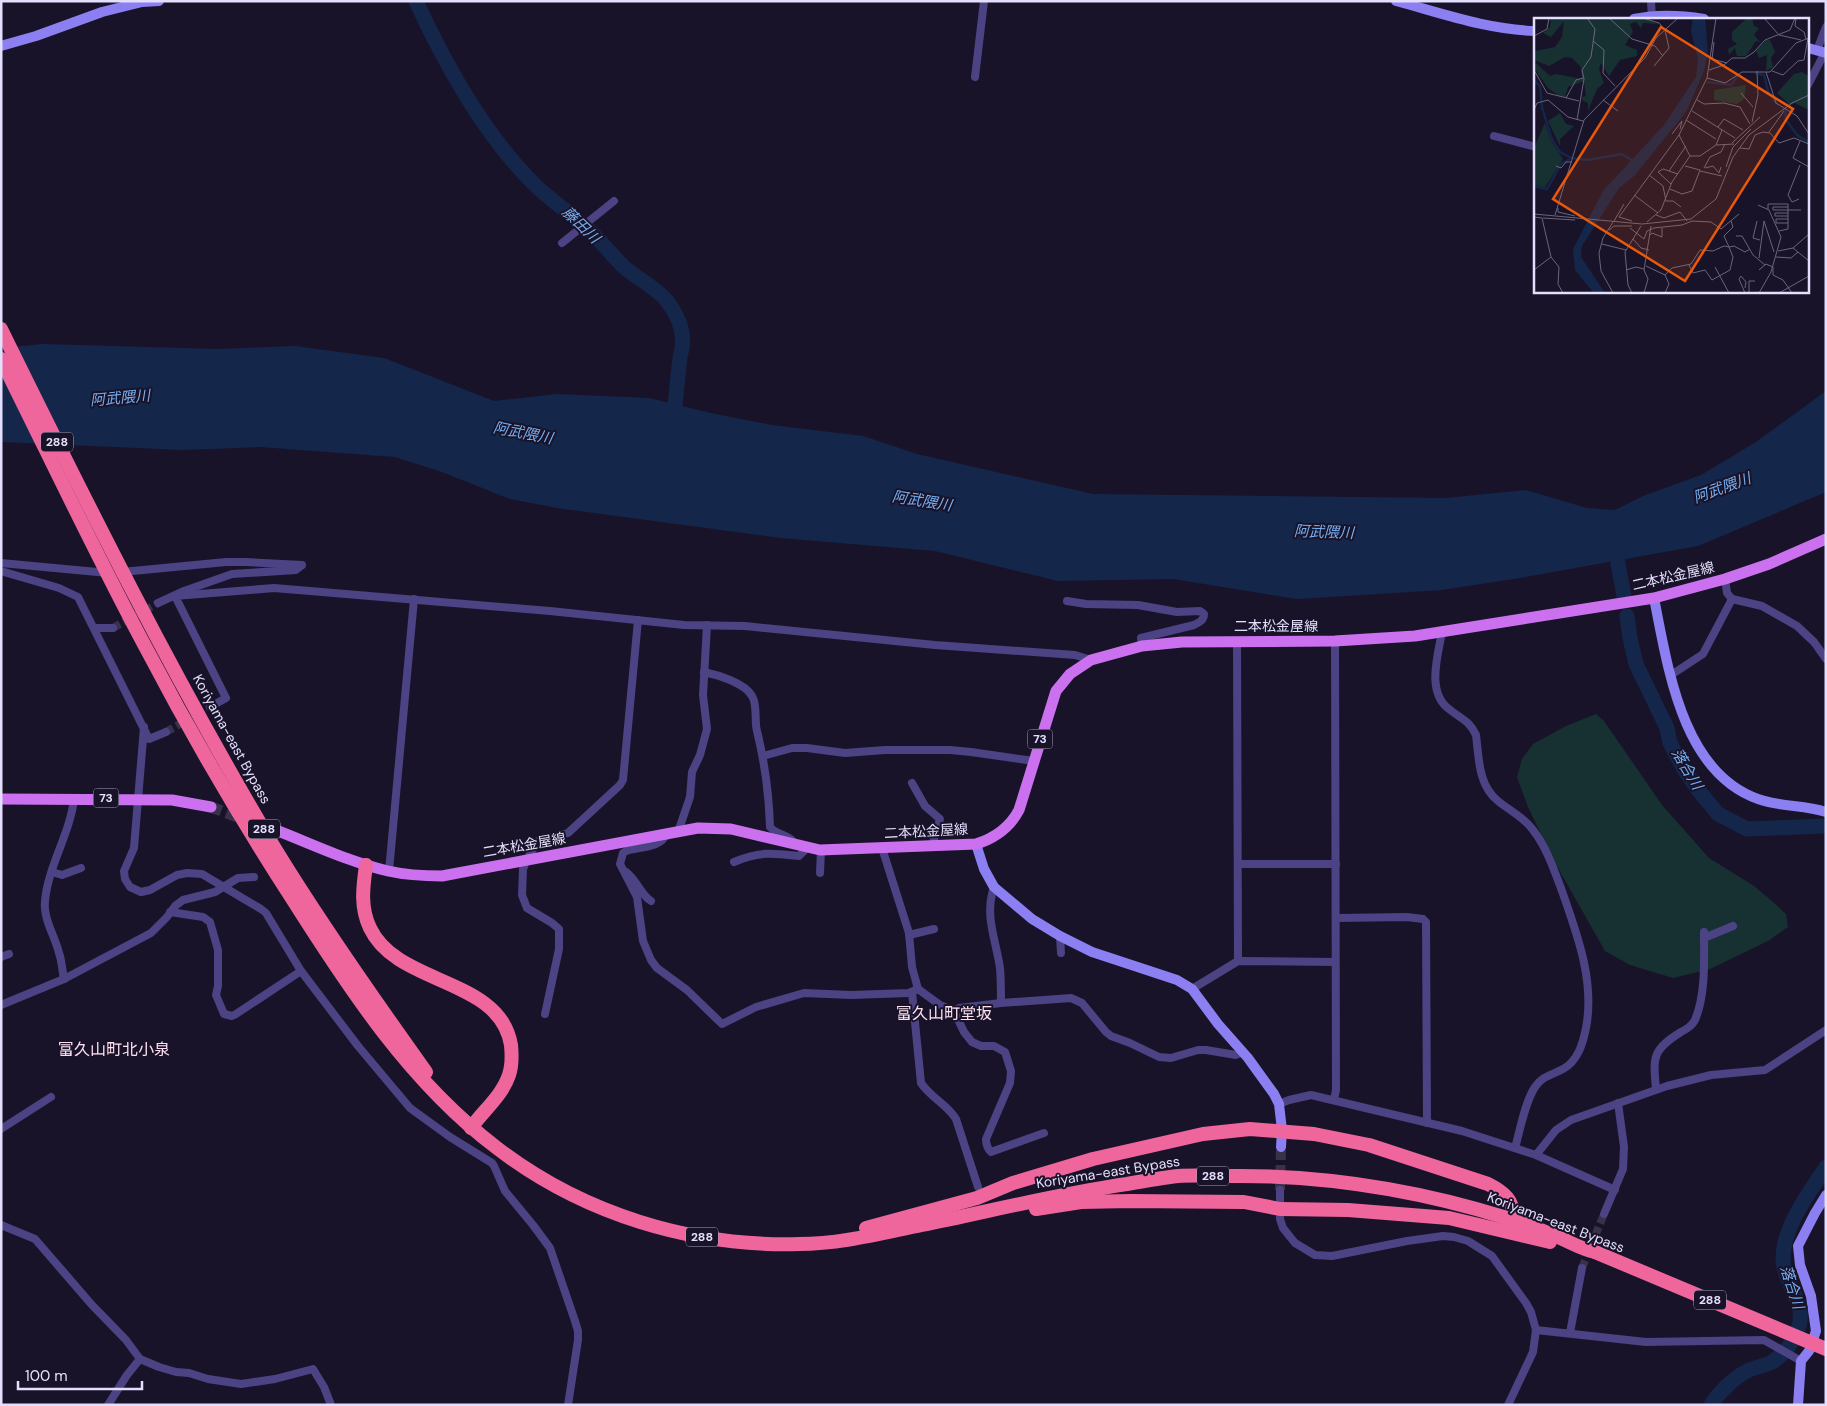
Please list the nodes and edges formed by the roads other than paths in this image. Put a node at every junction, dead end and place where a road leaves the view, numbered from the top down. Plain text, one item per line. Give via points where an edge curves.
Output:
1 (159, 1) edge
2 (984, 1) edge
3 (1396, 1) edge
4 (1651, 1) edge
5 (1652, 17) edge
6 (1698, 18) edge
7 (1826, 27) edge
8 (1534, 31) edge
9 (1, 46) edge
10 (1819, 51) edge
11 (974, 77) dead end
12 (1810, 79) edge
13 (1494, 136) dead end
14 (1534, 146) edge
15 (612, 202) dead end
16 (564, 241) dead end
17 (1, 329) edge
18 (1, 359) edge
19 (1825, 544) edge
20 (1, 563) edge
21 (1, 571) edge
22 (122, 572) junction
23 (108, 573) junction
24 (1725, 579) junction
25 (175, 596) junction
26 (1654, 598) junction
27 (414, 599) junction
28 (1732, 599) junction
29 (1067, 601) dead end
30 (158, 603) tunnel mouth
31 (638, 620) junction
32 (707, 625) junction
33 (95, 628) junction
34 (113, 628) tunnel mouth
35 (1442, 632) junction
36 (1237, 641) junction
37 (1336, 641) junction
38 (1142, 646) junction
39 (1826, 659) edge
40 (1091, 660) junction
41 (704, 672) junction
42 (1671, 675) junction
43 (210, 707) dead end
44 (144, 727) junction
45 (166, 732) tunnel mouth
46 (763, 756) junction
47 (1034, 761) junction
48 (912, 783) dead end
49 (1, 799) edge
50 (74, 799) junction
51 (137, 799) junction
52 (211, 807) tunnel mouth
53 (1826, 812) edge
54 (273, 829) dead end
55 (678, 832) junction
56 (666, 834) junction
57 (976, 844) junction
58 (796, 845) junction
59 (932, 846) junction
60 (808, 847) junction
61 (882, 848) junction
62 (822, 850) junction
63 (527, 859) junction
64 (734, 862) dead end
65 (1238, 864) junction
66 (1336, 864) junction
67 (366, 865) junction
68 (81, 868) dead end
69 (390, 871) junction
70 (624, 871) junction
71 (52, 872) junction
72 (820, 873) dead end
73 (254, 877) dead end
74 (224, 887) junction
75 (994, 887) junction
76 (651, 901) dead end
77 (170, 912) junction
78 (1336, 918) junction
79 (1733, 926) dead end
80 (934, 929) dead end
81 (909, 934) junction
82 (1060, 936) junction
83 (1061, 952) dead end
84 (1238, 961) junction
85 (1335, 962) junction
86 (300, 971) junction
87 (64, 979) junction
88 (1192, 989) junction
89 (915, 991) junction
90 (1001, 1003) junction
91 (1, 1004) edge
92 (954, 1011) junction
93 (546, 1014) dead end
94 (1826, 1030) edge
95 (1242, 1052) junction
96 (1656, 1089) junction
97 (51, 1097) dead end
98 (1334, 1100) junction
99 (1618, 1103) junction
100 (1279, 1104) junction
101 (1427, 1123) junction
102 (473, 1125) junction
103 (1, 1129) edge
104 (1282, 1130) junction
105 (1044, 1132) dead end
106 (1281, 1147) tunnel mouth
107 (1515, 1148) junction
108 (1536, 1155) junction
109 (978, 1187) dead end
110 (1280, 1190) tunnel mouth
111 (1615, 1190) junction
112 (1826, 1195) edge
113 (1280, 1209) junction
114 (1604, 1214) tunnel mouth
115 (1513, 1220) junction
116 (1, 1225) edge
117 (853, 1239) junction
118 (826, 1242) junction
119 (1590, 1251) junction
120 (1582, 1268) tunnel mouth
121 (1536, 1330) junction
122 (1570, 1333) junction
123 (1826, 1349) edge
124 (140, 1359) junction
125 (1801, 1361) junction
126 (108, 1405) edge
127 (331, 1405) edge
128 (568, 1405) edge
129 (1508, 1405) edge
130 (1798, 1405) edge

1 - 9 street via 102,12
2 - 11 street
3 - 8 street via 1494,26
4 - 5 street
5 - 6 street via 1678,15
7 - 10 street
10 - 12 street
13 - 14 street
15 - 16 street
17 - 22 highway, Koriyama-east Bypass / 288
18 - 23 highway, 288
19 - 24 main road, 二本松金屋線 / 73
20 - 23 street
21 - 33 street via 60,588 78,597
22 - 25 street via 226,562 302,565 296,570 232,574
22 - 102 highway, Koriyama-east Bypass / 288 via 275,848 388,1019 437,1087
23 - 102 highway, Koriyama-east Bypass / 288 via 232,802 311,929 396,1048 428,1087
24 - 26 main road, 二本松金屋線 / 73
24 - 28 street via 1727,593
25 - 27 street via 274,588
25 - 30 street
25 - 43 street via 226,698
26 - 35 main road, 二本松金屋線 / 73
26 - 42 street
27 - 31 street
27 - 69 street
28 - 39 street via 1762,606 1797,626
28 - 42 street via 1703,654
29 - 38 street via 1138,605 1204,614 1201,622 1194,625 1141,638
31 - 32 street
31 - 63 street via 623,780 568,832 538,841
32 - 40 street via 1075,655
32 - 41 street
33 - 34 street
33 - 44 street
35 - 37 main road, 二本松金屋線 / 73
35 - 107 street via 1435,673 1441,702 1470,724 1476,735 1480,768 1488,791 1533,829 1544,847 1576,930 1588,988 1588,1015 1579,1052 1574,1061 1541,1080 1534,1088
36 - 37 main road, 二本松金屋線 / 73
36 - 38 main road, 二本松金屋線 / 73
36 - 65 street
37 - 66 street
38 - 40 main road, 二本松金屋線 / 73
40 - 47 main road, 二本松金屋線 / 73 via 1070,674 1056,691
41 - 46 street via 724,677 752,695
41 - 55 street via 703,694 708,729 692,772 690,797
42 - 53 street via 1696,744 1722,778 1733,787 1770,803
44 - 45 street via 149,739
44 - 51 street
46 - 47 street via 792,748 844,753 950,750
46 - 58 street via 769,790 770,827
47 - 57 main road, 二本松金屋線 / 73 via 1015,817 1006,828
48 - 59 street via 928,809 940,819
49 - 50 main road, 73
50 - 51 main road, 73
50 - 71 street via 73,812
51 - 52 main road, 73 via 172,800
51 - 74 street via 134,848 124,871 130,888 141,892 150,890 177,875 194,873
54 - 67 main road, 二本松金屋線 / 73
55 - 56 main road, 二本松金屋線 / 73
55 - 58 main road, 二本松金屋線 / 73 via 698,828 731,829
56 - 63 main road, 二本松金屋線 / 73
56 - 70 street via 665,839 658,843 623,853 620,864
57 - 59 main road, 二本松金屋線 / 73
57 - 75 street
58 - 60 main road, 二本松金屋線 / 73
59 - 61 main road, 二本松金屋線 / 73
60 - 62 main road, 二本松金屋線 / 73
60 - 64 street via 799,856 773,852
61 - 62 main road, 二本松金屋線 / 73
61 - 81 street
62 - 72 street
63 - 69 main road, 二本松金屋線 / 73 via 442,876
63 - 93 street via 523,869 523,901 527,908 559,929 559,949
65 - 66 street
65 - 84 street
66 - 78 street
67 - 69 main road, 二本松金屋線 / 73
67 - 102 highway via 363,900 370,929 378,941 401,960 482,1001 498,1015 508,1032 511,1049 509,1075
68 - 71 street via 62,875
70 - 76 street
70 - 89 street via 637,897 643,941 651,960 722,1024 756,1008 804,993 851,995
71 - 87 street via 45,907
73 - 74 street via 238,878
74 - 77 street via 183,900
74 - 86 street via 266,913
75 - 82 street via 1032,919
75 - 90 street via 990,914 1000,967
77 - 86 street via 203,917 210,922 218,950 216,995 224,1014 236,1014
77 - 87 street via 151,933
78 - 85 street
78 - 101 street via 1407,917 1426,922
79 - 96 street via 1704,935 1702,984 1694,1021 1666,1041 1657,1052 1654,1066
80 - 81 street
81 - 89 street
82 - 83 street
82 - 88 street via 1092,952 1177,980
84 - 85 street
84 - 88 street
85 - 98 street
86 - 128 street via 410,1108 492,1163 505,1191 550,1248 578,1331
87 - 91 street
88 - 95 street
89 - 92 street
89 - 109 street via 921,1083 929,1094 951,1110 956,1119
90 - 92 street
90 - 95 street via 1076,999 1111,1036 1158,1057 1171,1058 1206,1050 1236,1055
92 - 105 street via 972,1042 1000,1048 1005,1052 1012,1071 986,1139 988,1149 992,1152
94 - 96 street via 1765,1070 1711,1075
95 - 100 street via 1268,1083
96 - 99 street
97 - 103 street
98 - 100 street via 1306,1096
98 - 101 street
99 - 108 street via 1562,1125
99 - 111 street via 1624,1147 1623,1168
100 - 104 street
101 - 107 street
102 - 118 highway, Koriyama-east Bypass / 288 via 498,1150 555,1187 649,1225 704,1237 774,1244
104 - 106 street
104 - 115 highway via 1369,1145 1488,1184 1510,1200
104 - 118 highway via 1250,1128 1203,1134 1093,1159 1013,1183 977,1198
107 - 108 street
108 - 111 street
110 - 113 street
111 - 114 street
112 - 125 street via 1798,1246 1800,1265 1812,1296 1816,1331 1809,1351
113 - 117 highway via 1244,1202 1080,1202 906,1236
113 - 119 highway via 1357,1210 1449,1218
113 - 121 street via 1280,1220 1287,1236 1303,1249 1322,1257 1431,1237 1468,1241 1488,1253 1501,1267 1526,1303
115 - 117 highway, Koriyama-east Bypass / 288 via 1422,1195 1375,1186 1274,1175 1179,1176 1071,1193
115 - 119 highway, Koriyama-east Bypass / 288
116 - 124 street via 35,1239
117 - 118 highway, Koriyama-east Bypass / 288
119 - 123 highway, Koriyama-east Bypass / 288, bridge
120 - 122 street
121 - 122 street
121 - 129 street via 1533,1352
122 - 125 street via 1646,1342 1764,1340
124 - 126 street
124 - 127 street via 176,1372 241,1384 313,1369
125 - 130 street

